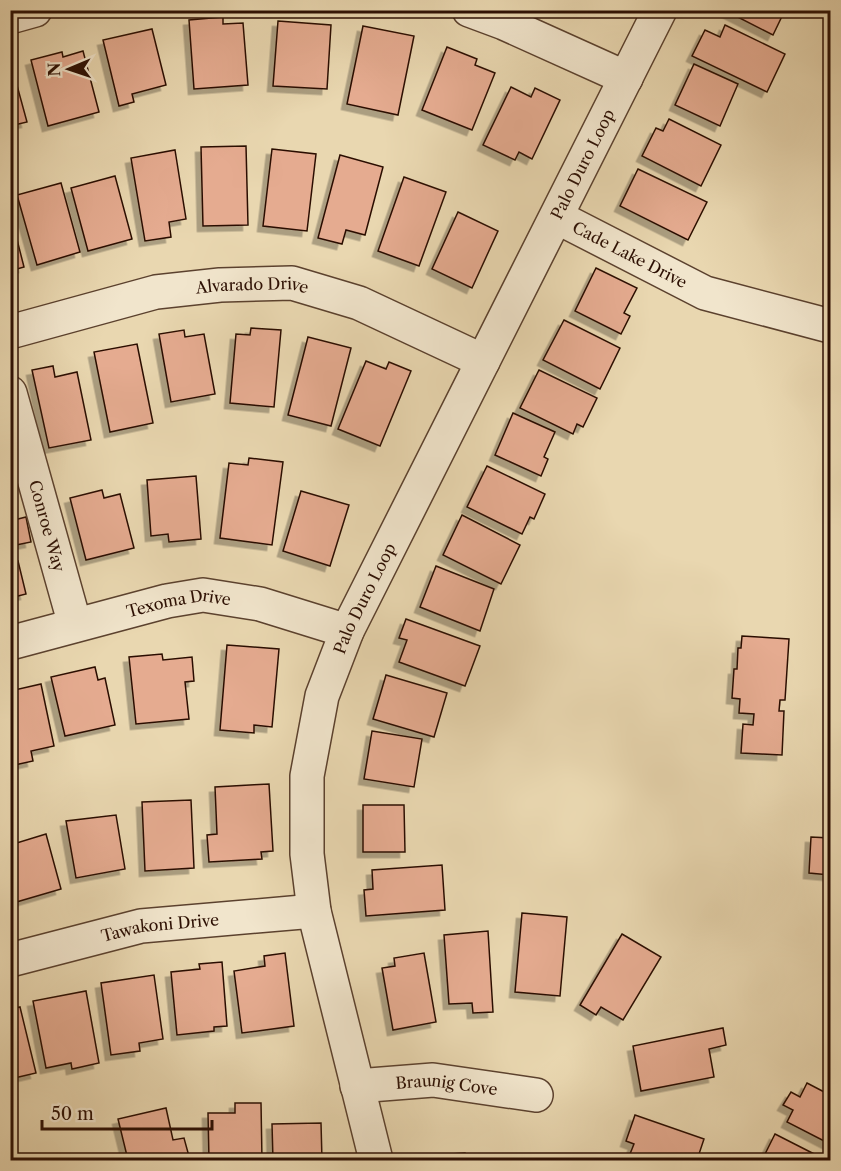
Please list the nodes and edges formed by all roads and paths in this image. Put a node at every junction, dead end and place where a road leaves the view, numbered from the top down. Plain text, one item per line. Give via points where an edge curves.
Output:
1 (35, 10) edge
2 (469, 10) edge
3 (660, 10) edge
4 (10, 17) edge
5 (626, 78) junction
6 (557, 217) junction
7 (831, 326) edge
8 (10, 332) edge
9 (483, 361) junction
10 (10, 393) edge
11 (75, 625) junction
12 (347, 631) junction
13 (10, 643) edge
14 (314, 911) junction
15 (10, 960) edge
16 (357, 1086) junction
17 (536, 1095) dead end
18 (376, 1161) edge

1 - 4 street
2 - 5 street
3 - 5 street, Palo Duro Loop
5 - 6 street, Palo Duro Loop
6 - 7 street, Cade Lake Drive via 705,293
6 - 9 street, Palo Duro Loop
8 - 9 street, Alvarado Drive via 156,292 292,283 359,303
9 - 12 street, Palo Duro Loop
10 - 11 street, Conroe Way
11 - 12 street, Texoma Drive via 203,595 260,604
11 - 13 street, Texoma Drive
12 - 14 street, Palo Duro Loop via 322,696 307,776 307,854
14 - 15 street, Tawakoni Drive via 141,926
14 - 16 street, Palo Duro Loop
16 - 17 street, Braunig Cove via 433,1080
16 - 18 street, Palo Duro Loop

